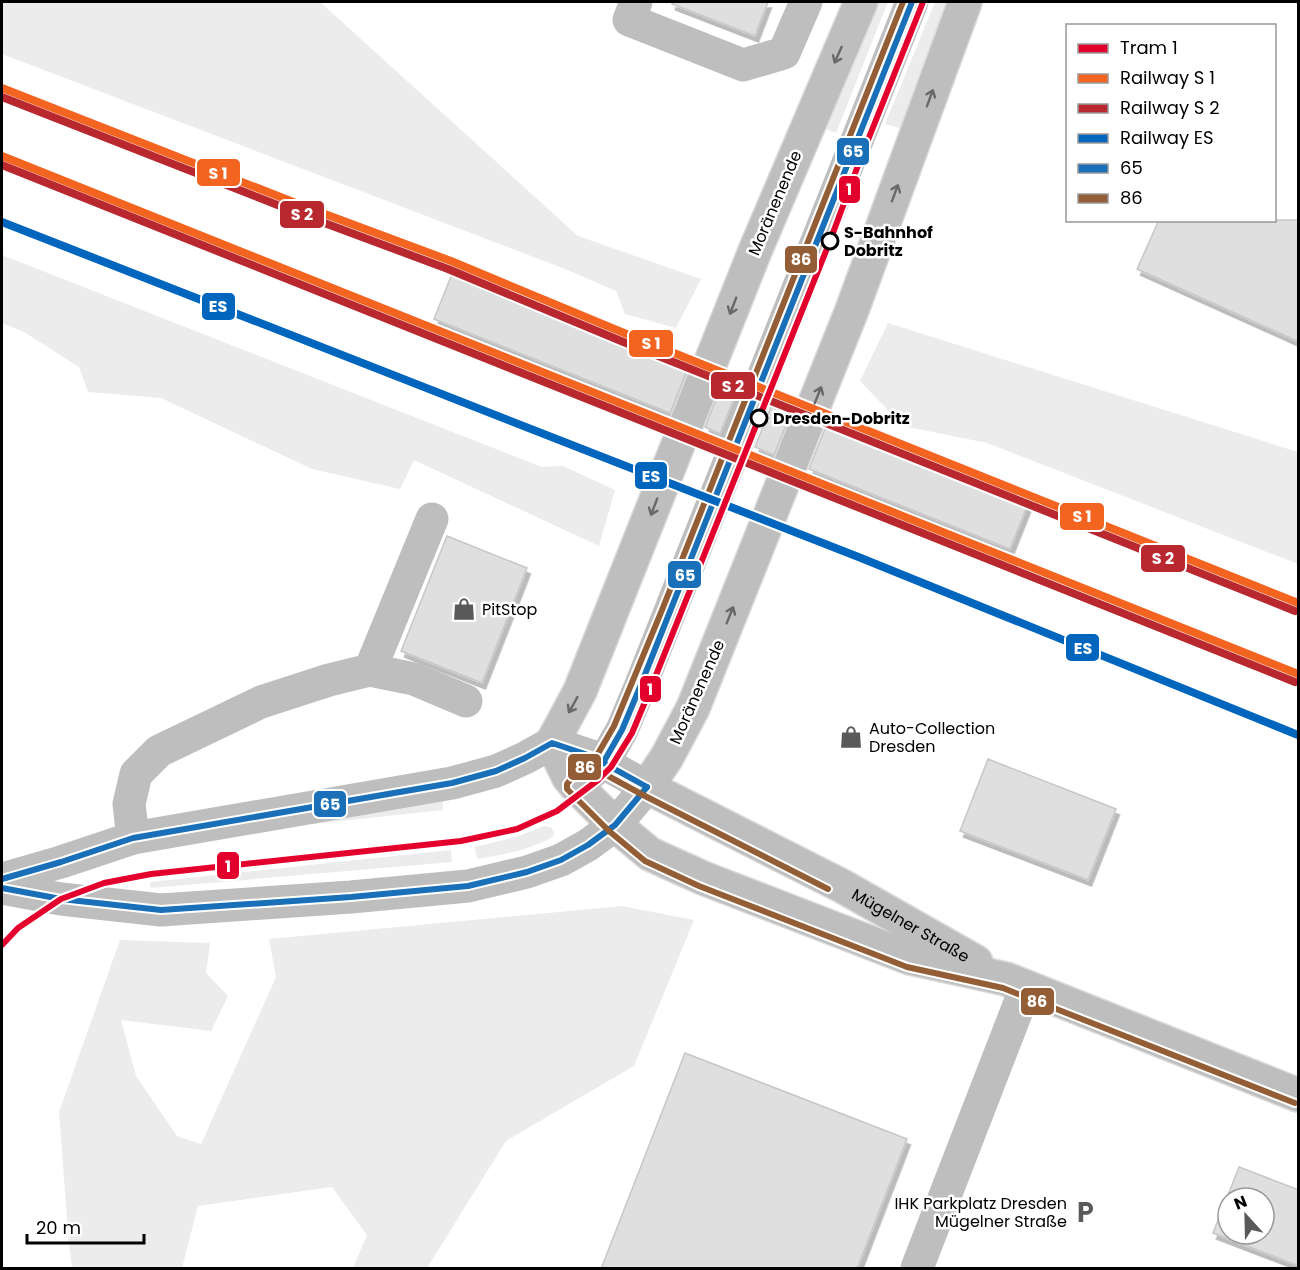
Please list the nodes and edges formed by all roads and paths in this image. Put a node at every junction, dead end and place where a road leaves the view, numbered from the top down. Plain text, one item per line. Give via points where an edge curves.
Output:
1 (636, 2) edge
2 (806, 2) edge
3 (861, 2) edge
4 (912, 2) edge
5 (965, 2) edge
6 (432, 519) dead end
7 (370, 670) junction
8 (466, 700) dead end
9 (552, 743) junction
10 (603, 762) junction
11 (576, 786) junction
12 (647, 787) junction
13 (615, 825) junction
14 (133, 838) junction
15 (2, 879) edge
16 (2, 888) edge
17 (1016, 983) junction
18 (1299, 1095) edge
19 (917, 1269) edge

1 - 2 main road via 629,20 743,65 784,53
3 -> 9 main road, Moränenende via 759,241 580,691
4 - 10 main road via 640,687
12 -> 5 main road, Moränenende via 668,757 697,697 852,310
6 - 7 main road
7 - 8 main road via 414,678
7 - 14 main road via 261,702 159,751 136,774 129,804
9 - 10 main road, Mügelner Straße
9 - 11 main road
9 - 14 main road via 496,771 452,783
10 - 11 main road
10 - 12 main road, Mügelner Straße
11 - 13 main road
12 - 13 main road, Moränenende
12 - 17 main road, Mügelner Straße via 842,886
13 - 16 main road via 561,860 468,885 161,910
13 - 17 main road, Mügelner Straße via 650,854 703,878 910,958
14 - 15 main road
17 - 18 main road, Mügelner Straße
17 - 19 main road

